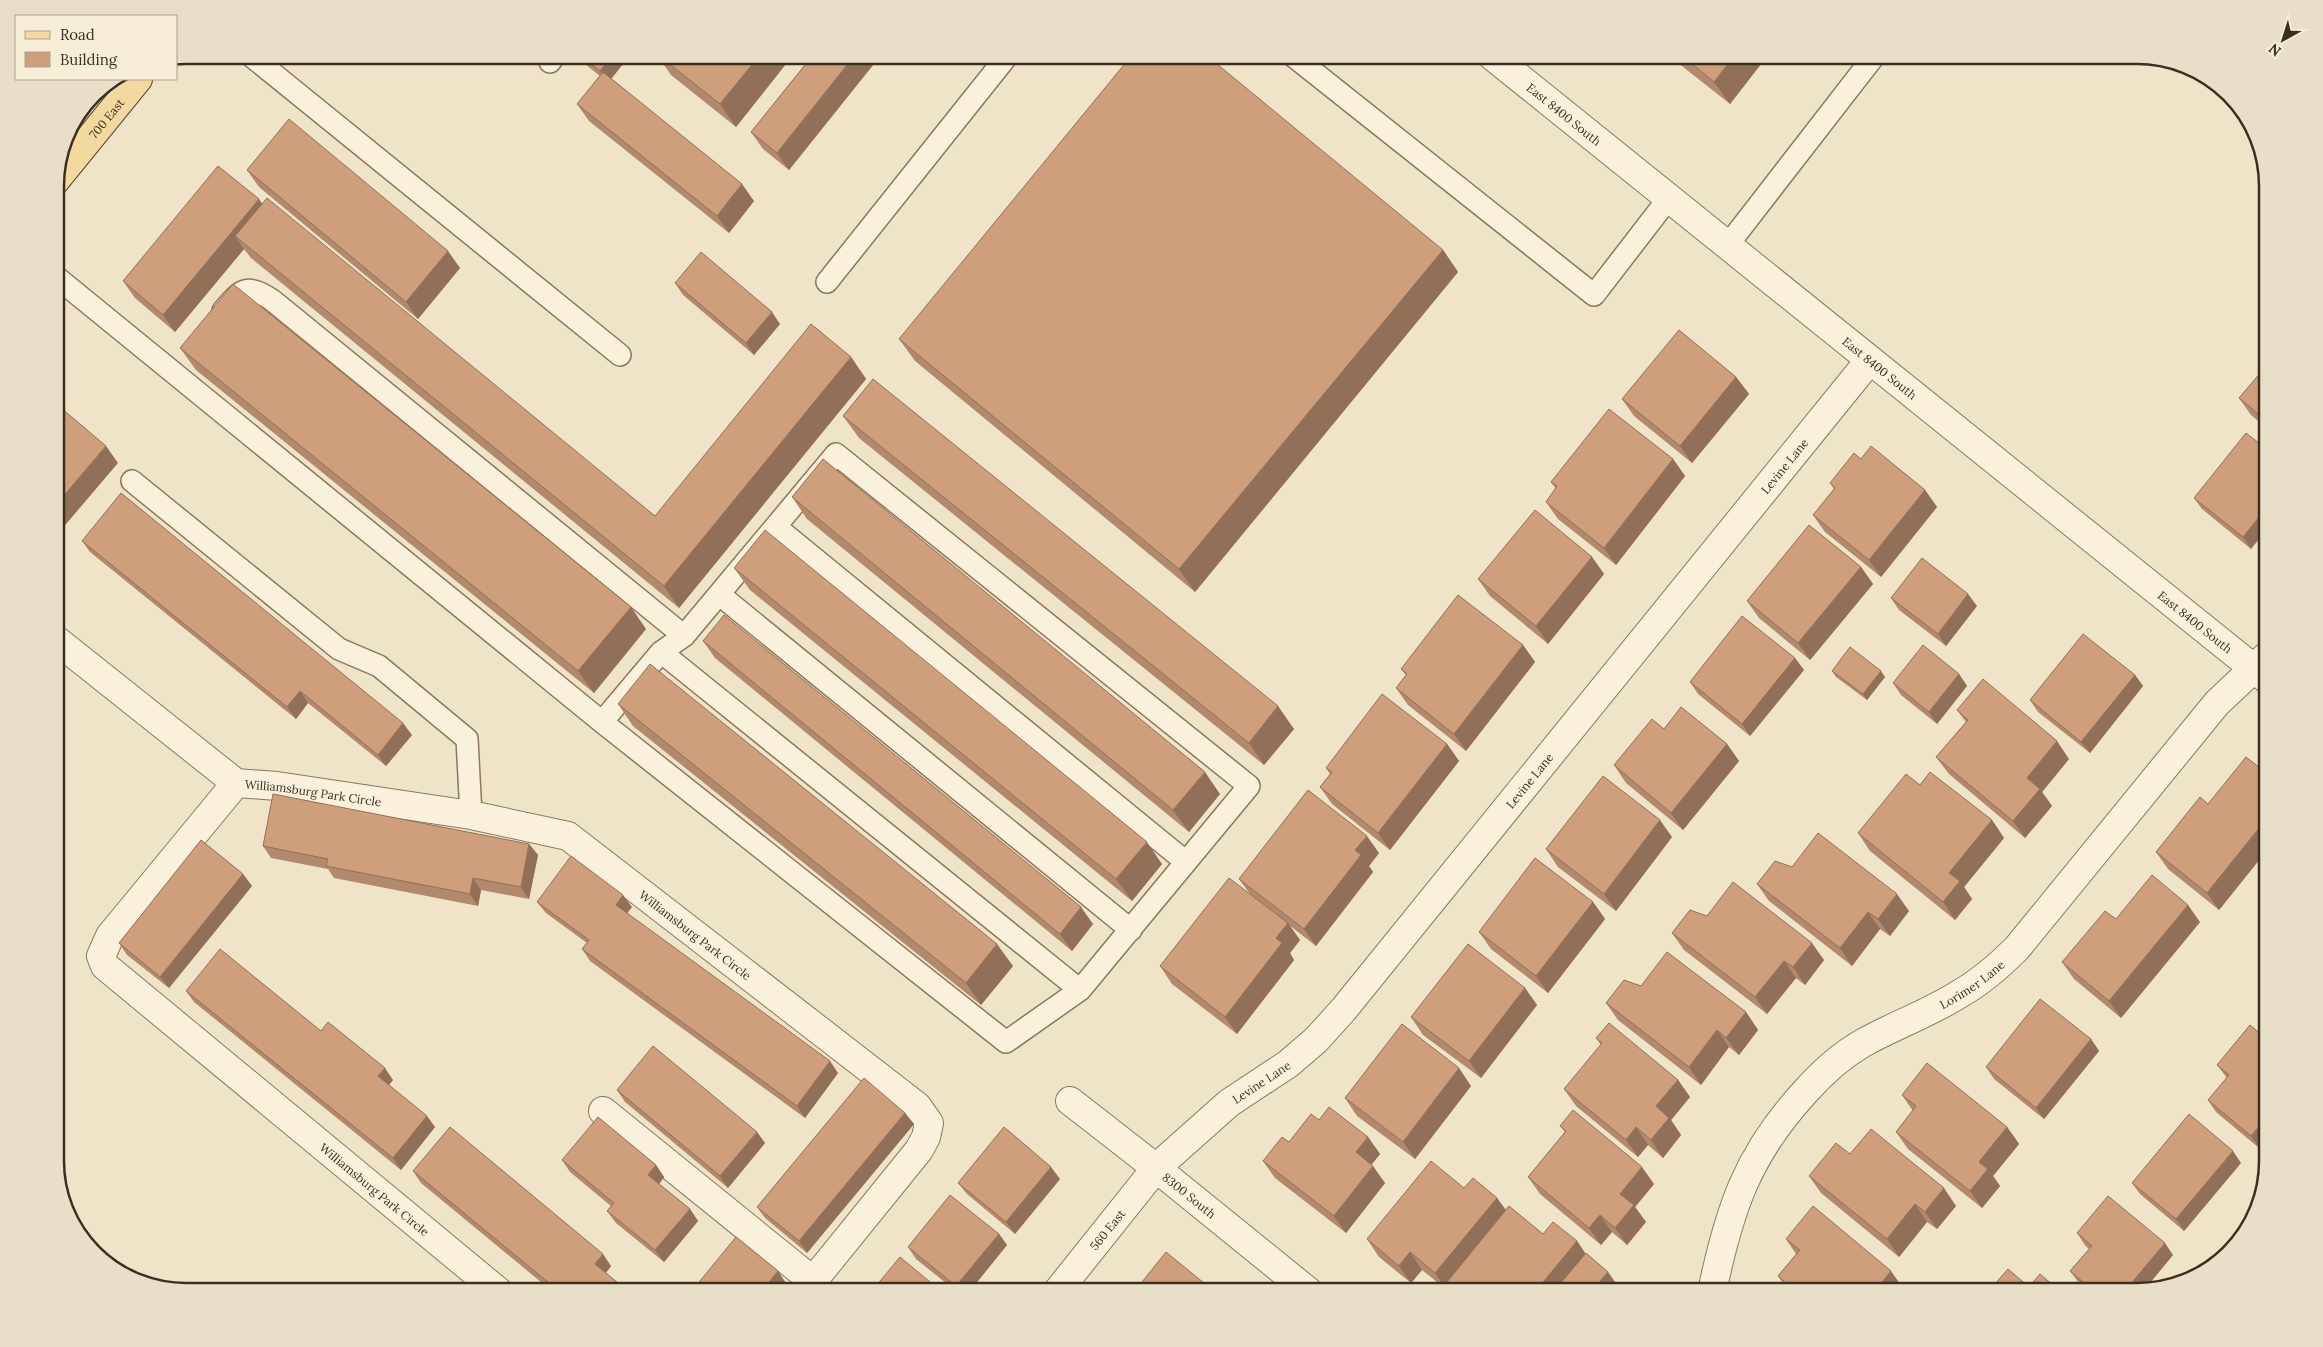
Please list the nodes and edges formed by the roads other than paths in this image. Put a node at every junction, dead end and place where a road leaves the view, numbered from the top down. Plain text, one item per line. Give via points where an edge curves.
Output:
1 (261, 64) edge
2 (1001, 64) edge
3 (1303, 64) edge
4 (1503, 64) edge
5 (1868, 64) edge
6 (137, 80) edge
7 (65, 168) edge
8 (1668, 199) junction
9 (1728, 246) junction
10 (64, 282) edge
11 (827, 282) dead end
12 (211, 326) edge
13 (620, 355) dead end
14 (1869, 361) junction
15 (132, 481) dead end
16 (776, 527) junction
17 (720, 595) junction
18 (684, 636) junction
19 (64, 646) edge
20 (661, 652) junction
21 (2259, 665) edge
22 (2259, 671) edge
23 (602, 722) junction
24 (236, 783) junction
25 (471, 815) junction
26 (1186, 862) junction
27 (1131, 930) junction
28 (1080, 990) junction
29 (1070, 1100) dead end
30 (603, 1111) dead end
31 (1156, 1168) junction
32 (487, 1283) edge
33 (804, 1283) edge
34 (810, 1283) edge
35 (1064, 1283) edge
36 (1298, 1283) edge
37 (1714, 1283) edge

1 - 13 lane
2 - 11 lane
3 - 8 lane via 1594,294
4 - 8 street, East 8400 South
5 - 9 lane
6 - 7 main road, 700 East
8 - 9 street, East 8400 South
9 - 14 street, East 8400 South
10 - 23 lane via 180,364
12 - 18 lane via 236,296 246,291 256,290 272,300
14 - 21 street, East 8400 South
14 - 31 street, Levine Lane via 1344,1010 1316,1040 1229,1104
15 - 25 lane via 339,649 379,666 467,739
16 - 17 lane
16 - 26 lane
16 - 26 lane via 836,454 1249,786
17 - 18 lane
17 - 27 lane
18 - 20 lane
19 - 24 street, Williamsburg Park Circle
20 - 23 lane
20 - 28 lane
22 - 37 street, Lorimer Lane via 2217,703 2017,948 1991,973 1962,993 1861,1044 1818,1077 1782,1117 1754,1158 1735,1200
23 - 28 lane via 1006,1042
24 - 25 street, Williamsburg Park Circle via 277,786
24 - 32 street, Williamsburg Park Circle via 110,936 102,956 105,966
25 - 34 street, Williamsburg Park Circle via 568,836 917,1106 928,1122 926,1137 919,1150
26 - 27 lane
27 - 28 lane
29 - 31 street, 8300 South
30 - 33 street, Williamsburg Park Circle
31 - 35 street, 560 East
31 - 36 street, 8300 South

